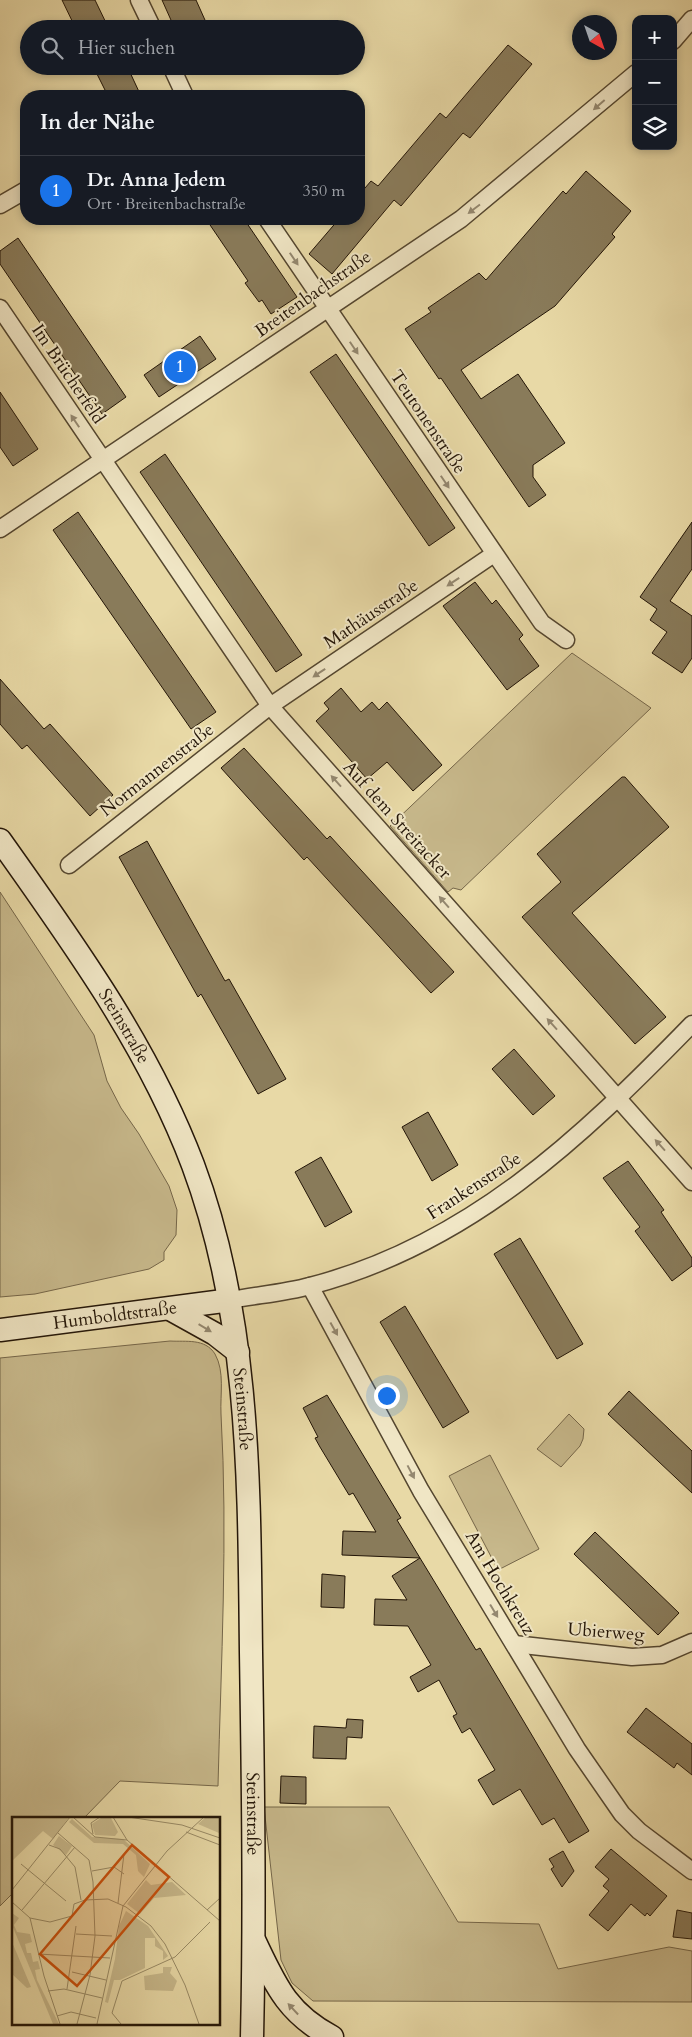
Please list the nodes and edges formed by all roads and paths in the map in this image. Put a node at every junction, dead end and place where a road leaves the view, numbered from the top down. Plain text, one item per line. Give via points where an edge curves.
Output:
1 (139, 0) edge
2 (692, 19) edge
3 (149, 20) edge
4 (677, 36) edge
5 (175, 75) edge
6 (632, 76) edge
7 (182, 90) edge
8 (20, 193) edge
9 (0, 205) edge
10 (271, 225) edge
11 (0, 308) edge
12 (326, 308) junction
13 (102, 461) junction
14 (0, 529) edge
15 (494, 554) junction
16 (566, 640) dead end
17 (270, 706) junction
18 (0, 840) edge
19 (68, 865) dead end
20 (692, 1024) edge
21 (619, 1099) junction
22 (692, 1182) edge
23 (310, 1286) junction
24 (231, 1300) junction
25 (170, 1308) junction
26 (0, 1330) edge
27 (238, 1352) junction
28 (692, 1642) edge
29 (514, 1644) junction
30 (692, 1871) edge
31 (253, 1938) junction
32 (252, 2037) edge
33 (332, 2037) edge

1 - 3 street
2 - 4 street
5 - 7 street
6 -> 12 street, Breitenbachstraße via 468,214
8 - 9 street
10 -> 12 street, Teutonenstraße
13 -> 11 street, Im Brücherfeld
12 - 13 street, Breitenbachstraße
12 -> 15 street, Teutonenstraße
13 - 14 street, Breitenbachstraße
13 - 17 street, Auf dem Streitacker
15 - 16 street, Teutonenstraße via 542,623
15 -> 17 street, Mathäusstraße
17 - 19 street, Normannenstraße
21 -> 17 street, Auf dem Streitacker
18 - 24 main road, Steinstraße via 86,962 154,1075 209,1210
20 - 21 street, Frankenstraße
22 -> 21 street, Auf dem Streitacker
21 - 23 street, Frankenstraße via 523,1182 461,1223 387,1260
23 - 24 street, Frankenstraße
23 -> 29 street, Am Hochkreuz via 421,1491
24 - 25 main road, Humboldtstraße
24 - 27 main road, Steinstraße
25 - 26 main road, Humboldtstraße
25 -> 27 main road via 215,1334
27 - 31 main road, Steinstraße via 249,1503
28 - 29 street, Ubierweg via 662,1655 632,1657
29 - 30 street, Am Hochkreuz via 577,1749 622,1814 638,1832
31 - 32 main road, Steinstraße
33 -> 31 main road via 301,2018 289,2005

